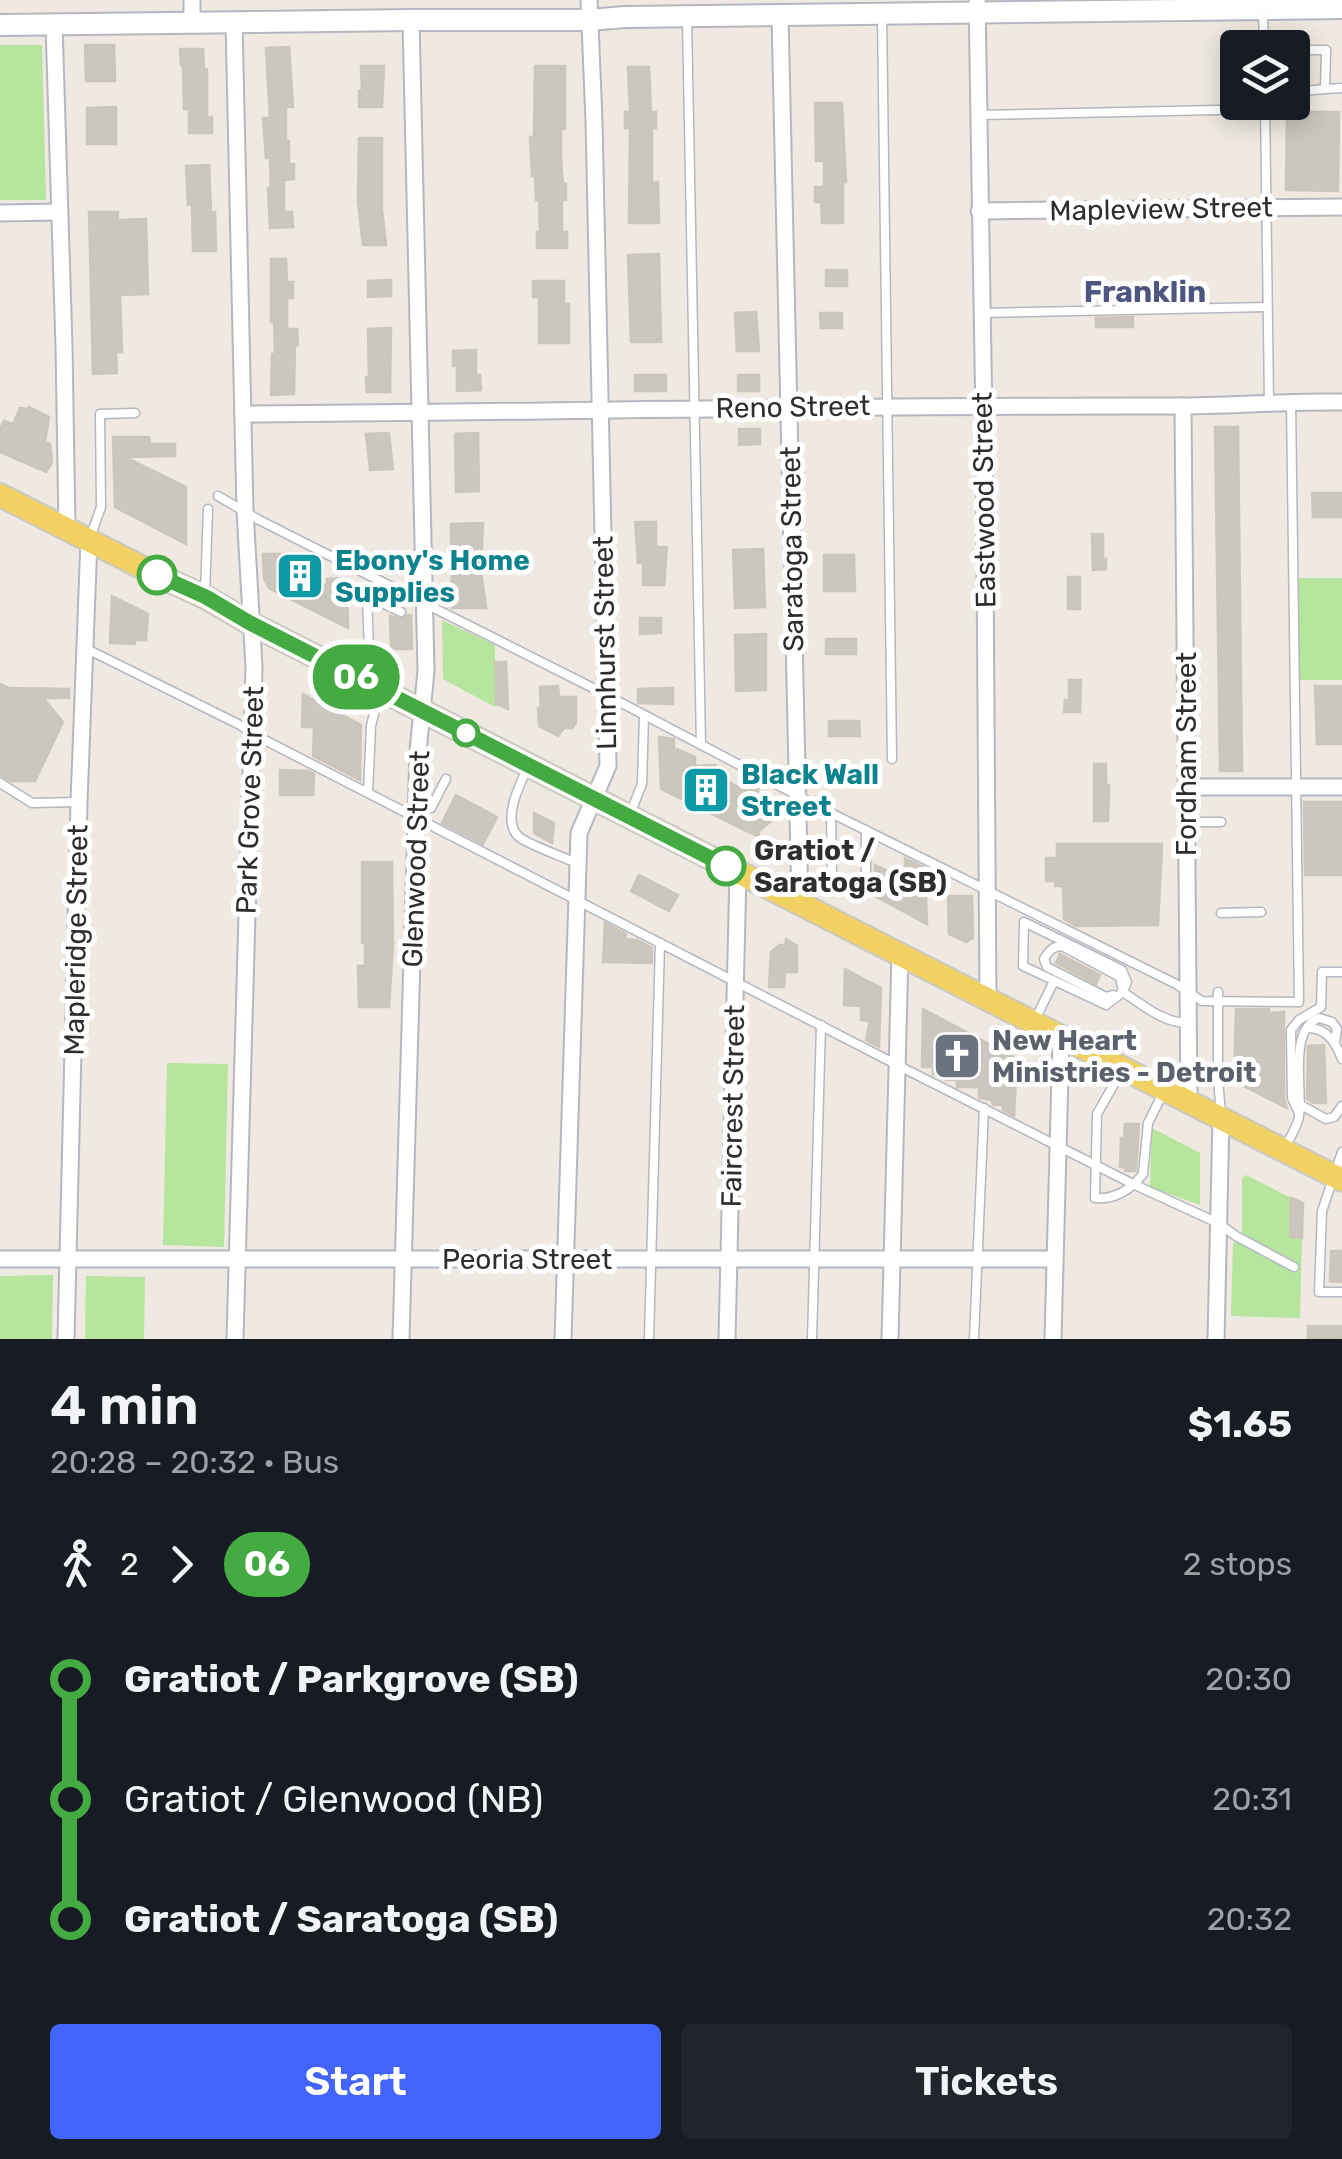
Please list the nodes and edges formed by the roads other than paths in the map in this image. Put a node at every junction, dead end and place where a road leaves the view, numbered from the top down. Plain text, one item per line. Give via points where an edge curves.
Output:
1 (192, 0) edge
2 (1320, 4) edge
3 (977, 6) edge
4 (1266, 6) edge
5 (1342, 8) edge
6 (589, 10) edge
7 (694, 11) edge
8 (882, 14) junction
9 (780, 15) junction
10 (411, 20) junction
11 (192, 22) junction
12 (234, 22) junction
13 (54, 24) junction
14 (0, 25) edge
15 (1310, 50) edge
16 (1326, 88) junction
17 (1342, 88) edge
18 (1310, 90) edge
19 (1220, 107) edge
20 (978, 115) junction
21 (1264, 120) edge
22 (1342, 206) edge
23 (1266, 208) junction
24 (980, 211) junction
25 (58, 212) junction
26 (0, 213) edge
27 (1267, 307) junction
28 (981, 313) junction
29 (1291, 401) junction
30 (1268, 402) junction
31 (1342, 402) edge
32 (887, 406) junction
33 (983, 406) junction
34 (1183, 406) junction
35 (789, 407) junction
36 (696, 408) junction
37 (600, 409) junction
38 (420, 412) junction
39 (135, 413) dead end
40 (243, 414) junction
41 (0, 495) edge
42 (218, 496) dead end
43 (208, 509) dead end
44 (246, 511) junction
45 (67, 529) junction
46 (89, 540) junction
47 (206, 597) junction
48 (426, 604) junction
49 (401, 612) dead end
50 (250, 623) junction
51 (86, 649) junction
52 (375, 687) junction
53 (606, 695) junction
54 (421, 710) junction
55 (644, 716) junction
56 (253, 734) junction
57 (701, 745) junction
58 (892, 759) dead end
59 (529, 765) junction
60 (446, 779) dead end
61 (0, 783) edge
62 (419, 784) junction
63 (1186, 787) junction
64 (1296, 787) junction
65 (1342, 787) edge
66 (440, 791) junction
67 (368, 793) junction
68 (797, 794) junction
69 (594, 798) junction
70 (79, 802) junction
71 (831, 812) junction
72 (424, 813) junction
73 (628, 816) junction
74 (1186, 822) junction
75 (1221, 822) dead end
76 (866, 830) junction
77 (576, 863) junction
78 (738, 872) junction
79 (832, 881) dead end
80 (866, 885) dead end
81 (987, 890) junction
82 (575, 899) junction
83 (800, 904) junction
84 (1221, 912) dead end
85 (1261, 912) dead end
86 (660, 943) junction
87 (900, 954) junction
88 (1342, 972) edge
89 (1054, 981) junction
90 (736, 982) junction
91 (1122, 992) junction
92 (1188, 992) junction
93 (1218, 997) junction
94 (988, 1000) junction
95 (1034, 1023) junction
96 (1188, 1023) junction
97 (820, 1025) junction
98 (1060, 1037) junction
99 (1342, 1060) edge
100 (897, 1064) junction
101 (1123, 1068) junction
102 (1165, 1090) junction
103 (1189, 1102) junction
104 (1342, 1106) edge
105 (984, 1108) junction
106 (1299, 1108) junction
107 (1221, 1118) junction
108 (1058, 1146) junction
109 (1284, 1150) junction
110 (1342, 1152) edge
111 (1096, 1165) junction
112 (1338, 1178) edge
113 (1133, 1184) junction
114 (1218, 1224) junction
115 (0, 1259) edge
116 (68, 1259) junction
117 (236, 1259) junction
118 (403, 1259) junction
119 (566, 1259) junction
120 (650, 1259) junction
121 (728, 1259) junction
122 (814, 1259) junction
123 (892, 1259) junction
124 (977, 1259) junction
125 (1055, 1259) junction
126 (1294, 1267) dead end
127 (1342, 1292) edge
128 (66, 1339) edge
129 (234, 1339) edge
130 (401, 1339) edge
131 (564, 1339) edge
132 (649, 1339) edge
133 (727, 1339) edge
134 (812, 1339) edge
135 (890, 1339) edge
136 (974, 1339) edge
137 (1053, 1339) edge
138 (1216, 1339) edge

1 - 11 street
2 - 4 street
2 - 5 street
3 - 4 street
3 - 8 street
3 - 20 street, Eastwood Street
6 - 7 street
6 - 10 street
6 - 37 street, Linnhurst Street
7 - 9 street
7 - 36 lane
8 - 9 street
8 - 32 lane
9 - 35 street, Saratoga Street
10 - 12 street
10 - 38 street, Glenwood Street
11 - 12 street
11 - 13 street
12 - 40 street, Park Grove Street
13 - 14 street
13 - 25 street
15 - 16 lane via 1326,50
16 - 17 lane
16 - 18 lane
19 - 20 lane
20 - 24 street, Eastwood Street
21 - 23 lane
22 - 23 street, Mapleview Street
23 - 24 street, Mapleview Street
23 - 27 lane
24 - 28 street, Eastwood Street
25 - 26 street
25 - 45 street
27 - 28 lane
27 - 30 lane
28 - 33 street, Eastwood Street
29 - 30 street, Reno Street
29 - 31 street, Reno Street
29 - 64 lane
30 - 34 street, Reno Street
32 - 33 street, Reno Street
32 - 35 street, Reno Street
32 - 58 lane
33 - 34 street, Reno Street
33 - 81 street, Eastwood Street
34 - 63 street, Fordham Street
35 - 36 street, Reno Street
35 - 68 street, Saratoga Street
36 - 37 street, Reno Street
36 - 57 lane
37 - 38 street, Reno Street
37 - 53 street, Linnhurst Street
38 - 40 street, Reno Street
38 - 48 street, Glenwood Street
39 - 46 lane via 100,414 101,507
40 - 44 street, Park Grove Street
41 - 45 main road
42 - 44 lane
43 - 47 lane
44 - 48 lane
44 - 50 street, Park Grove Street
45 - 46 main road
46 - 47 main road
46 - 51 street, Mapleridge Street
47 - 50 main road
48 - 53 lane
48 - 54 street, Glenwood Street
49 - 52 lane via 366,596
50 - 52 main road
50 - 56 street, Park Grove Street
51 - 56 lane
51 - 70 street, Mapleridge Street
52 - 54 main road
52 - 67 lane
53 - 55 lane
53 - 69 street, Linnhurst Street via 608,766
54 - 59 main road
54 - 62 street, Glenwood Street
55 - 57 lane
55 - 73 lane via 642,784
56 - 67 lane
56 - 117 street, Park Grove Street
57 - 68 lane
59 - 69 main road
59 - 77 lane via 513,800 513,827 519,838
60 - 66 lane
61 - 70 lane via 32,803
62 - 66 lane
62 - 72 street, Glenwood Street
63 - 64 street
63 - 74 street, Fordham Street
64 - 65 street
64 - 93 lane via 1299,1002
66 - 72 lane
67 - 72 lane
68 - 71 lane
68 - 83 street, Saratoga Street
69 - 73 main road
69 - 77 street, Linnhurst Street via 579,833
70 - 116 street, Mapleridge Street
71 - 76 lane
71 - 79 lane
72 - 82 lane
72 - 118 street, Glenwood Street
73 - 78 main road
74 - 75 lane
74 - 92 street, Fordham Street
76 - 80 lane
76 - 81 lane
77 - 82 street, Linnhurst Street
78 - 83 main road
78 - 90 street, Faircrest Street
81 - 92 lane
81 - 94 street, Eastwood Street
82 - 86 lane
82 - 119 street, Linnhurst Street
83 - 87 main road
84 - 85 lane
86 - 90 lane
86 - 120 lane
87 - 94 main road
87 - 100 street
88 - 106 lane via 1322,972 1321,1007 1292,1030 1292,1098
89 - 91 lane via 1106,1005
89 - 91 lane via 1023,966 1024,922 1122,970
89 - 95 lane
90 - 97 lane
90 - 121 street, Faircrest Street
91 - 91 lane via 1120,977 1062,946 1044,958 1047,967 1106,997
91 - 96 lane via 1173,1023
92 - 93 lane via 1202,1001
92 - 96 street, Fordham Street
93 - 107 lane
94 - 95 main road
95 - 98 main road
96 - 103 street, Fordham Street
97 - 100 lane
97 - 122 lane
98 - 101 main road
98 - 108 street
99 - 106 lane via 1332,1022 1313,1019 1300,1038
100 - 105 lane
100 - 123 street
101 - 102 main road
101 - 111 lane via 1097,1114
102 - 103 main road
102 - 113 lane via 1148,1122 1145,1169
103 - 107 main road
104 - 106 lane via 1326,1118
105 - 108 lane
105 - 124 lane
106 - 109 lane
107 - 109 main road
107 - 114 street
108 - 111 lane
108 - 125 street
109 - 112 main road
110 - 112 lane
111 - 113 lane
111 - 113 lane via 1095,1198 1117,1196
112 - 127 lane via 1322,1212 1319,1292
113 - 114 lane
114 - 126 lane
114 - 138 street
115 - 116 street, Peoria Street
116 - 117 street, Peoria Street
116 - 128 street, Mapleridge Street
117 - 118 street, Peoria Street
117 - 129 street, Park Grove Street
118 - 119 street, Peoria Street
118 - 130 street, Glenwood Street
119 - 120 street, Peoria Street
119 - 131 street, Linnhurst Street
120 - 121 street, Peoria Street
120 - 132 lane
121 - 122 street, Peoria Street
121 - 133 street, Faircrest Street
122 - 123 street, Peoria Street
122 - 134 lane
123 - 124 street, Peoria Street
123 - 135 street
124 - 125 street, Peoria Street
124 - 136 lane
125 - 137 street

